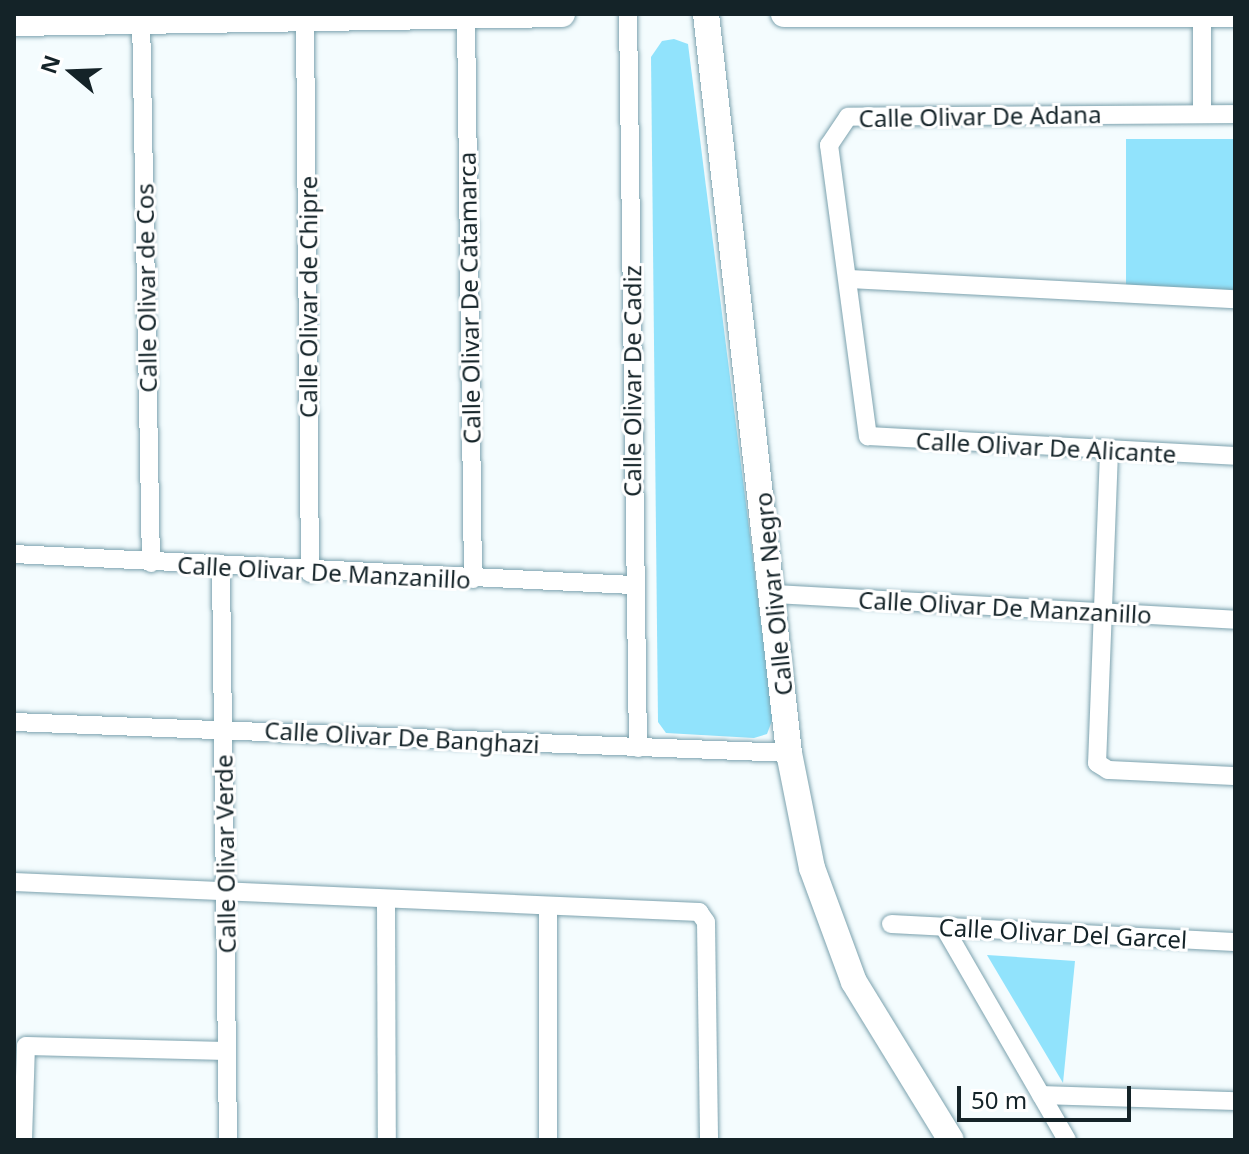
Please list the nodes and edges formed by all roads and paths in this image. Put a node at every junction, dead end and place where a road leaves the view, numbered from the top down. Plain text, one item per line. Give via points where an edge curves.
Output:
1 (562, 14) edge
2 (628, 14) edge
3 (706, 14) edge
4 (784, 14) edge
5 (1202, 14) edge
6 (1235, 14) edge
7 (466, 16) junction
8 (141, 18) edge
9 (305, 21) junction
10 (14, 23) edge
11 (1202, 113) junction
12 (1235, 114) edge
13 (849, 279) junction
14 (1235, 299) edge
15 (862, 427) joint
16 (1109, 452) junction
17 (1235, 456) edge
18 (14, 554) edge
19 (151, 563) junction
20 (221, 569) junction
21 (310, 573) junction
22 (473, 579) junction
23 (633, 585) junction
24 (775, 594) junction
25 (1101, 613) junction
26 (1235, 620) edge
27 (14, 722) edge
28 (224, 729) junction
29 (638, 748) junction
30 (789, 753) junction
31 (1235, 776) edge
32 (14, 882) edge
33 (225, 891) junction
34 (386, 901) junction
35 (548, 907) junction
36 (891, 924) dead end
37 (944, 927) junction
38 (1235, 942) edge
39 (227, 1051) junction
40 (1041, 1095) junction
41 (1235, 1101) edge
42 (23, 1140) edge
43 (228, 1140) edge
44 (387, 1140) edge
45 (548, 1140) edge
46 (709, 1140) edge
47 (951, 1140) edge
48 (1067, 1140) edge

1 - 7 street
2 - 23 street, Calle Olivar De Cadiz
3 - 24 street, Calle Olivar Negro
4 - 5 street
5 - 6 street
5 - 11 street
7 - 9 street
7 - 22 street, Calle Olivar De Catamarca
8 - 9 street
8 - 10 street
8 - 19 street, Calle Olivar de Cos
9 - 21 street, Calle Olivar de Chipre
11 - 12 street, Calle Olivar De Adana
11 - 13 street, Calle Olivar De Adana via 848,117 829,145
13 - 14 street
13 - 15 street, Calle Olivar De Adana
15 - 16 street, Calle Olivar De Alicante via 873,437
16 - 17 street, Calle Olivar De Alicante
16 - 25 street
18 - 19 street, Calle Olivar De Manzanillo
19 - 20 street, Calle Olivar De Manzanillo
20 - 21 street, Calle Olivar De Manzanillo
20 - 28 street, Calle Olivar Verde
21 - 22 street, Calle Olivar De Manzanillo
22 - 23 street, Calle Olivar De Manzanillo
23 - 29 street, Calle Olivar De Cadiz
24 - 25 street, Calle Olivar De Manzanillo
24 - 30 street, Calle Olivar Negro
25 - 26 street, Calle Olivar De Manzanillo
25 - 31 street via 1097,763 1108,770
27 - 28 street, Calle Olivar De Banghazi
28 - 29 street, Calle Olivar De Banghazi
28 - 33 street, Calle Olivar Verde
29 - 30 street, Calle Olivar De Banghazi
30 - 47 street, Calle Olivar Negro via 812,868 837,943
32 - 33 street
33 - 34 street
33 - 39 street, Calle Olivar Verde
34 - 35 street
34 - 44 street
35 - 45 street
35 - 46 street via 703,916
36 - 37 street, Calle Olivar Del Garcel
37 - 38 street, Calle Olivar Del Garcel
37 - 40 street
39 - 42 street via 26,1046
39 - 43 street, Calle Olivar Verde
40 - 41 street
40 - 48 street

